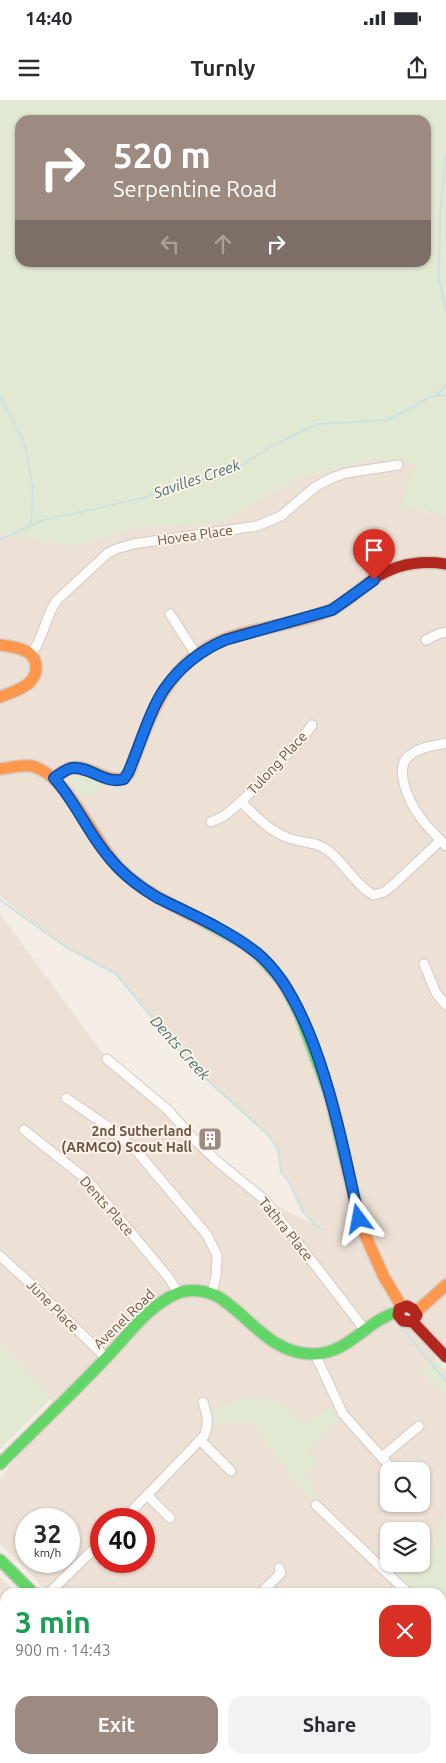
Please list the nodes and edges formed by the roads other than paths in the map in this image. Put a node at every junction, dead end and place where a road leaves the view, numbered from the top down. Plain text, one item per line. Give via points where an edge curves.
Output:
1 (398, 465) dead end
2 (446, 564) edge
3 (170, 614) dead end
4 (446, 632) edge
5 (426, 640) dead end
6 (0, 645) edge
7 (31, 654) junction
8 (197, 656) junction
9 (0, 697) edge
10 (312, 725) dead end
11 (446, 743) edge
12 (0, 768) edge
13 (54, 778) junction
14 (241, 802) junction
15 (211, 822) dead end
16 (443, 843) edge
17 (424, 964) dead end
18 (446, 1005) edge
19 (107, 1059) dead end
20 (66, 1098) dead end
21 (24, 1130) dead end
22 (0, 1256) edge
23 (446, 1285) edge
24 (178, 1293) junction
25 (212, 1293) junction
26 (400, 1309) junction
27 (414, 1317) junction
28 (365, 1330) junction
29 (315, 1354) junction
30 (446, 1357) edge
31 (106, 1358) junction
32 (203, 1402) dead end
33 (418, 1426) dead end
34 (200, 1440) junction
35 (382, 1457) junction
36 (386, 1462) edge
37 (0, 1464) edge
38 (231, 1471) dead end
39 (147, 1495) junction
40 (316, 1505) dead end
41 (135, 1508) edge
42 (170, 1518) dead end
43 (90, 1554) edge
44 (0, 1560) edge
45 (283, 1570) dead end
46 (28, 1588) edge
47 (54, 1588) edge
48 (266, 1588) edge
49 (403, 1588) edge

1 - 7 street, Hovea Place via 332,478 315,487 281,516 257,526 133,544 108,553 56,600
2 - 8 street via 427,562 394,569 332,610 225,640
3 - 8 street
4 - 5 street
6 - 7 street via 21,648
7 - 9 street via 36,664 33,680
8 - 13 street via 164,689 124,779 112,780 74,768
10 - 14 street, Tulong Place
11 - 16 street via 410,754 401,771 415,810
12 - 13 street via 29,766
13 - 26 street via 106,855 121,870 158,898 242,942 258,954 283,982 304,1022 330,1096 362,1228
14 - 15 street, Tulong Place
14 - 16 street, Tulong Place via 278,834 315,843 329,851 365,890 374,895 392,886
17 - 18 street via 436,993
19 - 28 street, Tathra Place via 167,1109 218,1162 265,1200
20 - 25 street via 134,1148 207,1235 217,1255
21 - 24 street, Dents Place via 86,1179
22 - 31 street, June Place
23 - 27 street
24 - 25 street, Avenel Road
24 - 31 street, Avenel Road via 167,1298 138,1324
25 - 29 street via 274,1344 285,1350
26 - 27 street via 411,1307
26 - 28 street via 377,1319
27 - 30 street
28 - 29 street via 342,1347
29 - 35 street via 343,1414
31 - 37 street, Avenel Road
32 - 34 street via 208,1428
33 - 35 street
34 - 38 street
34 - 39 street
35 - 36 street
39 - 41 street
39 - 42 street
40 - 49 street
43 - 47 street
44 - 46 street
45 - 48 street

